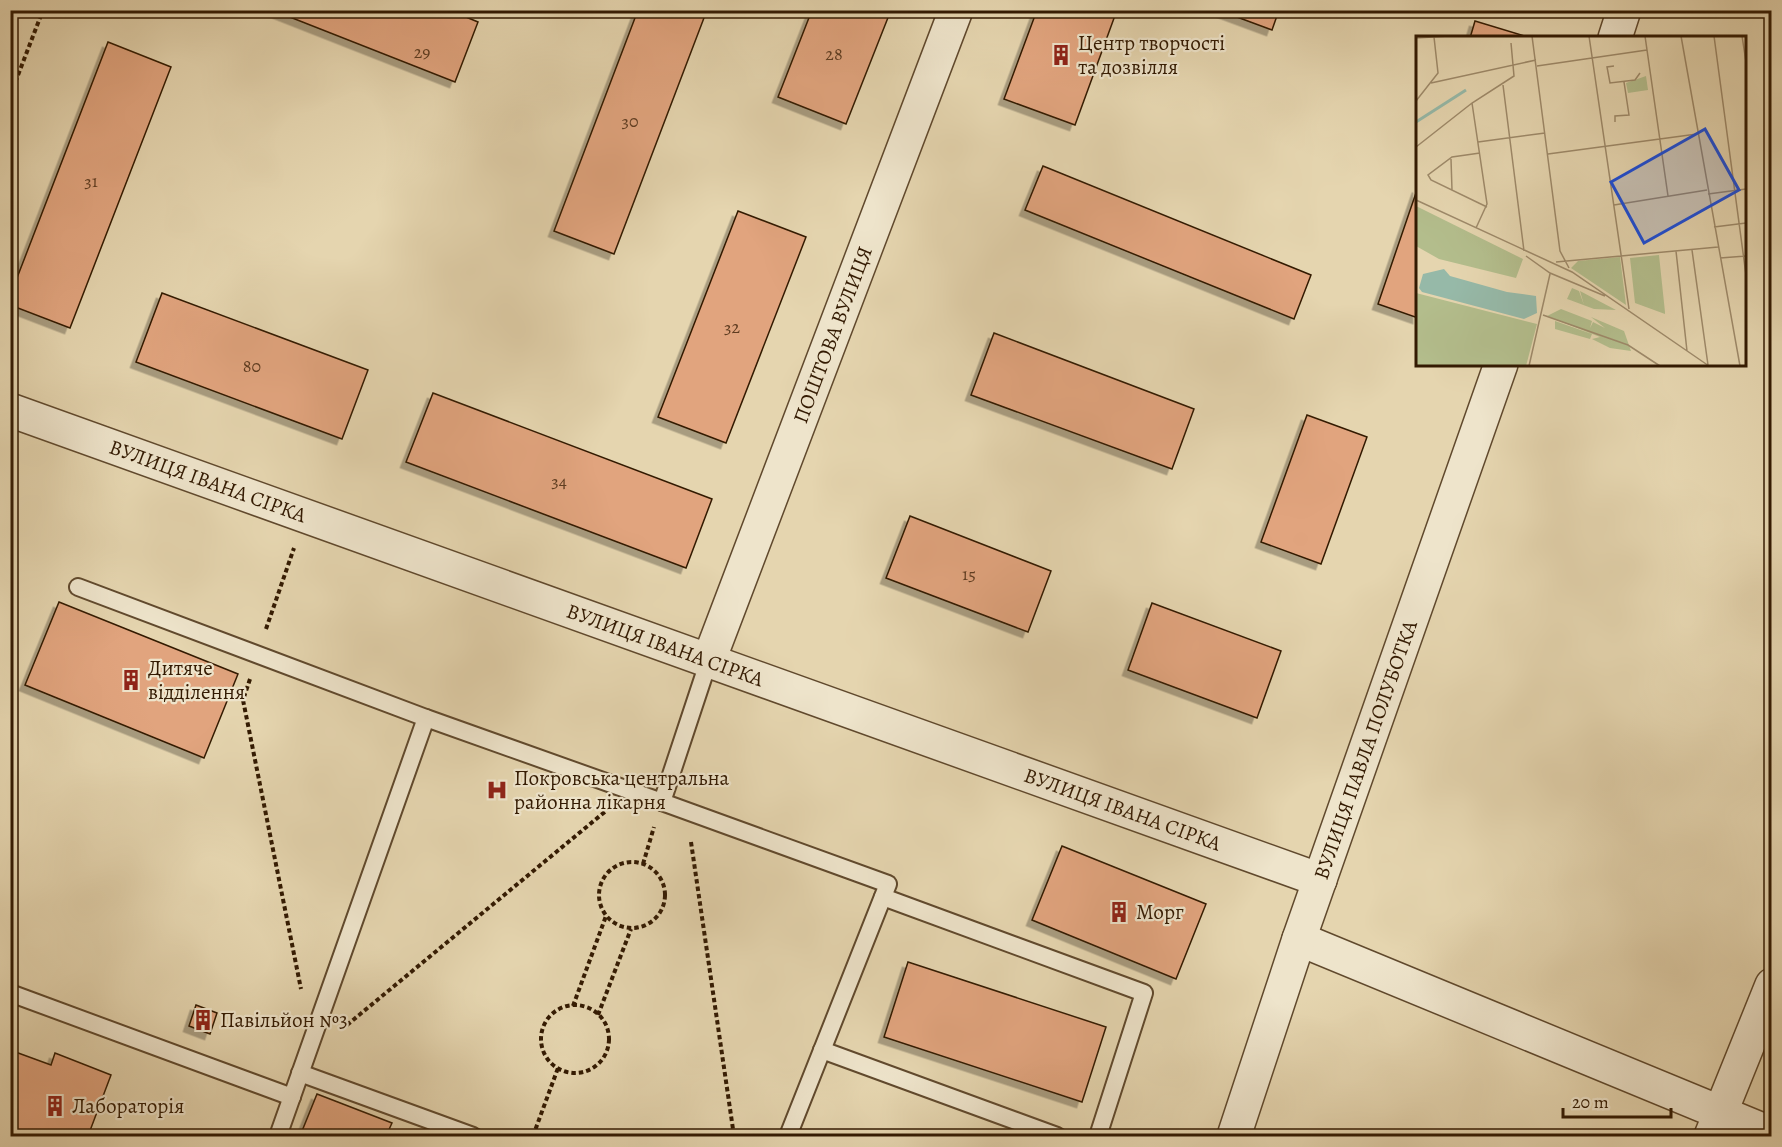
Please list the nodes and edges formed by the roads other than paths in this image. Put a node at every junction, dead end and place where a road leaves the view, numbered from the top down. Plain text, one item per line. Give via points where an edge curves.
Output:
1 (956, 10) edge
2 (1624, 10) edge
3 (1616, 36) edge
4 (1500, 366) edge
5 (10, 410) edge
6 (78, 587) dead end
7 (709, 660) junction
8 (426, 718) junction
9 (662, 802) junction
10 (1320, 880) junction
11 (883, 897) junction
12 (1299, 939) junction
13 (1772, 985) edge
14 (10, 993) edge
15 (822, 1050) junction
16 (303, 1066) junction
17 (292, 1097) junction
18 (1716, 1125) edge
19 (1772, 1134) edge
20 (278, 1137) edge
21 (473, 1137) edge
22 (788, 1137) edge
23 (1057, 1137) edge
24 (1098, 1137) edge
25 (1234, 1137) edge

1 - 7 street, ПОШТОВА ВУЛИЦЯ
2 - 3 street
4 - 10 street, ВУЛИЦЯ ПАВЛА ПОЛУБОТКА
5 - 7 street, ВУЛИЦЯ ІВАНА СІРКА
6 - 8 lane
7 - 9 lane
7 - 10 street, ВУЛИЦЯ ІВАНА СІРКА
8 - 9 lane
8 - 16 lane
9 - 11 lane via 888,884
10 - 12 street, ВУЛИЦЯ ПАВЛА ПОЛУБОТКА
11 - 15 lane
11 - 24 lane via 1144,993
12 - 18 street
12 - 25 street, ВУЛИЦЯ ПАВЛА ПОЛУБОТКА
13 - 18 street
14 - 17 lane
15 - 22 lane
15 - 23 lane
16 - 17 lane
16 - 21 lane
17 - 20 lane
18 - 19 street

